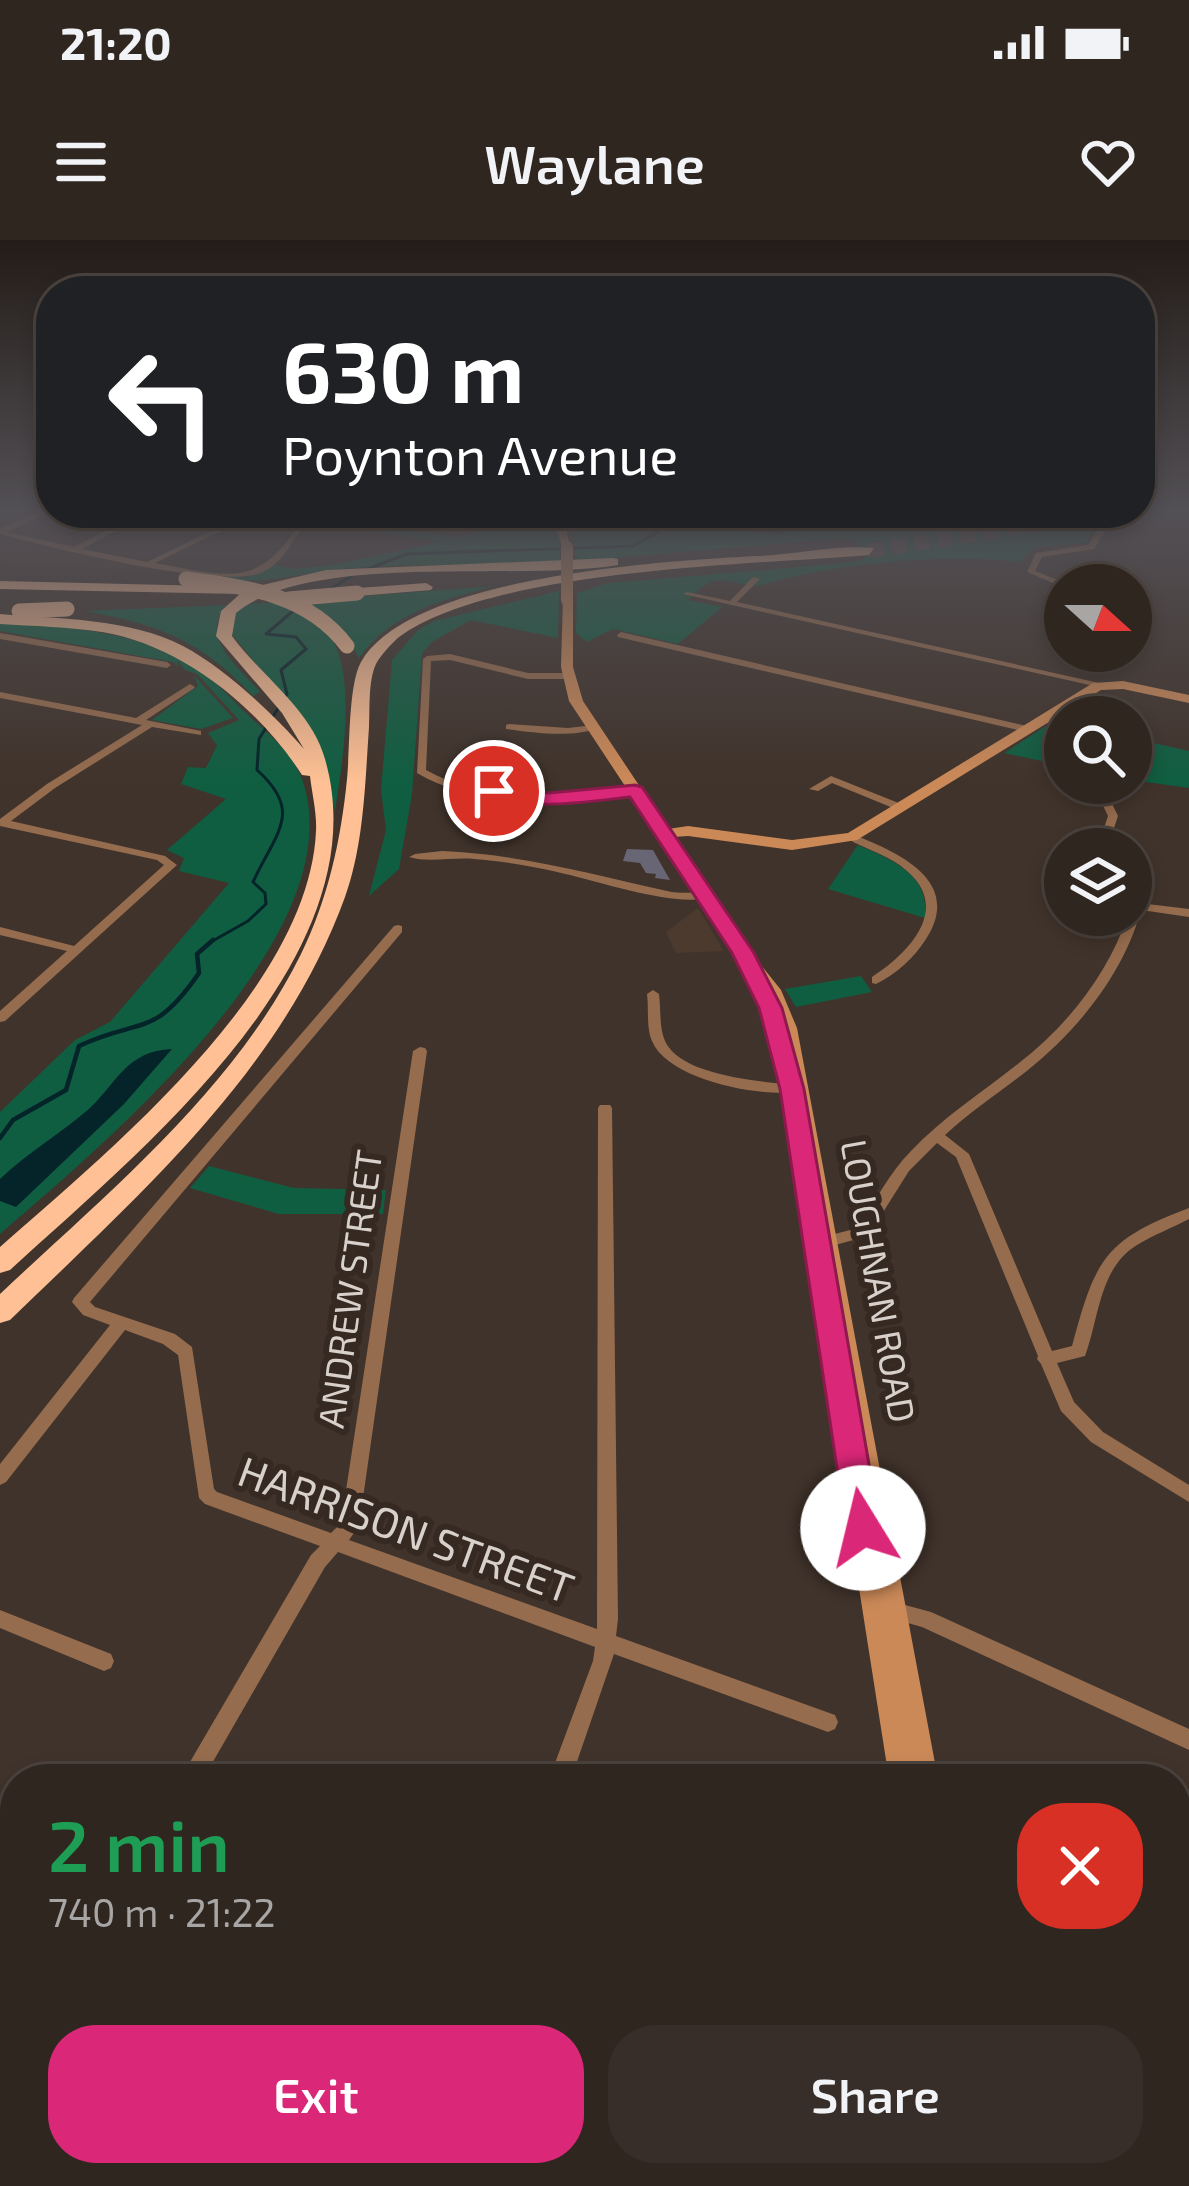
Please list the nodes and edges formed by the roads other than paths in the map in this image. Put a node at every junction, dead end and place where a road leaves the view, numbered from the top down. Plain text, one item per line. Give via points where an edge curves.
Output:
1 (185, 600) edge
2 (243, 600) edge
3 (285, 600) edge
4 (465, 600) edge
5 (567, 600) edge
6 (713, 600) edge
7 (734, 600) edge
8 (731, 604) junction
9 (143, 606) dead end
10 (89, 608) dead end
11 (0, 612) edge
12 (0, 636) edge
13 (619, 637) dead end
14 (21, 640) junction
15 (0, 653) edge
16 (167, 665) dead end
17 (568, 676) junction
18 (1103, 685) junction
19 (190, 687) dead end
20 (0, 695) edge
21 (1084, 696) edge
22 (1189, 699) edge
23 (1044, 719) edge
24 (145, 722) junction
25 (509, 727) dead end
26 (594, 728) junction
27 (1027, 729) junction
28 (294, 733) junction
29 (198, 734) dead end
30 (814, 789) dead end
31 (635, 790) junction
32 (902, 808) junction
33 (1, 822) edge
34 (348, 831) junction
35 (665, 834) junction
36 (852, 837) junction
37 (416, 857) dead end
38 (707, 896) junction
39 (1152, 908) edge
40 (1189, 913) edge
41 (398, 929) dead end
42 (0, 931) edge
43 (1126, 936) edge
44 (77, 950) junction
45 (743, 953) junction
46 (876, 980) dead end
47 (652, 994) dead end
48 (0, 1018) edge
49 (420, 1051) dead end
50 (792, 1089) junction
51 (605, 1108) dead end
52 (936, 1136) junction
53 (1189, 1213) edge
54 (828, 1241) junction
55 (0, 1263) edge
56 (0, 1312) edge
57 (121, 1323) junction
58 (1045, 1359) junction
59 (0, 1477) edge
60 (1189, 1494) edge
61 (334, 1544) junction
62 (894, 1611) junction
63 (3, 1625) edge
64 (606, 1642) junction
65 (104, 1661) dead end
66 (828, 1722) dead end
67 (1189, 1740) edge
68 (200, 1764) edge
69 (565, 1764) edge
70 (902, 1764) edge
71 (920, 1764) edge

1 - 9 highway
2 - 28 highway via 223,620 224,636 269,687
3 - 34 highway, bridge via 334,628 347,646
4 - 34 highway via 397,629 376,647 367,665
5 - 17 main road, LOUGHNAN ROAD, bridge
6 - 8 street
7 - 8 street
8 - 18 street
10 - 11 highway, bridge
11 - 28 highway via 114,618 174,636
12 - 14 street
13 - 27 street
14 - 15 street
14 - 16 street
17 - 26 main road, LOUGHNAN ROAD
17 - 31 street via 528,676 451,657 425,662 422,771 549,799
18 - 21 main road
18 - 22 main road
19 - 24 street
20 - 24 street
23 - 27 main road
24 - 29 street
24 - 33 street
25 - 26 street
26 - 31 main road, LOUGHNAN ROAD
27 - 32 main road
28 - 55 highway via 318,799 314,886 286,953 225,1042 147,1129
30 - 32 street via 831,779
31 - 35 main road, LOUGHNAN ROAD
32 - 36 main road
33 - 44 street via 171,863
34 - 56 highway via 329,913 251,1047 156,1160
35 - 36 main road via 792,845
35 - 38 main road, LOUGHNAN ROAD
36 - 46 street via 916,871 932,911 918,944
37 - 38 street via 483,857
38 - 45 main road, LOUGHNAN ROAD
39 - 40 street
41 - 57 street, HARRISON STREET via 80,1302
42 - 44 street
43 - 52 street via 1103,979 1038,1060
44 - 48 street
45 - 50 main road, LOUGHNAN ROAD via 777,1023
45 - 54 main road, LOUGHNAN ROAD via 788,1028
47 - 50 street via 659,1042 675,1058 739,1084
49 - 61 street, ANDREW STREET via 352,1517
50 - 70 main road, LOUGHNAN ROAD
51 - 64 street
52 - 54 street via 863,1232
52 - 58 street via 962,1154
53 - 58 street via 1127,1243 1100,1280 1079,1351
54 - 62 main road, LOUGHNAN ROAD
57 - 59 street
57 - 61 street, HARRISON STREET via 186,1352 205,1492
58 - 60 street via 1080,1422
61 - 64 street, HARRISON STREET
61 - 68 street, ANDREW STREET
62 - 67 street
62 - 71 main road, LOUGHNAN ROAD
63 - 65 street
64 - 66 street, HARRISON STREET
64 - 69 street

